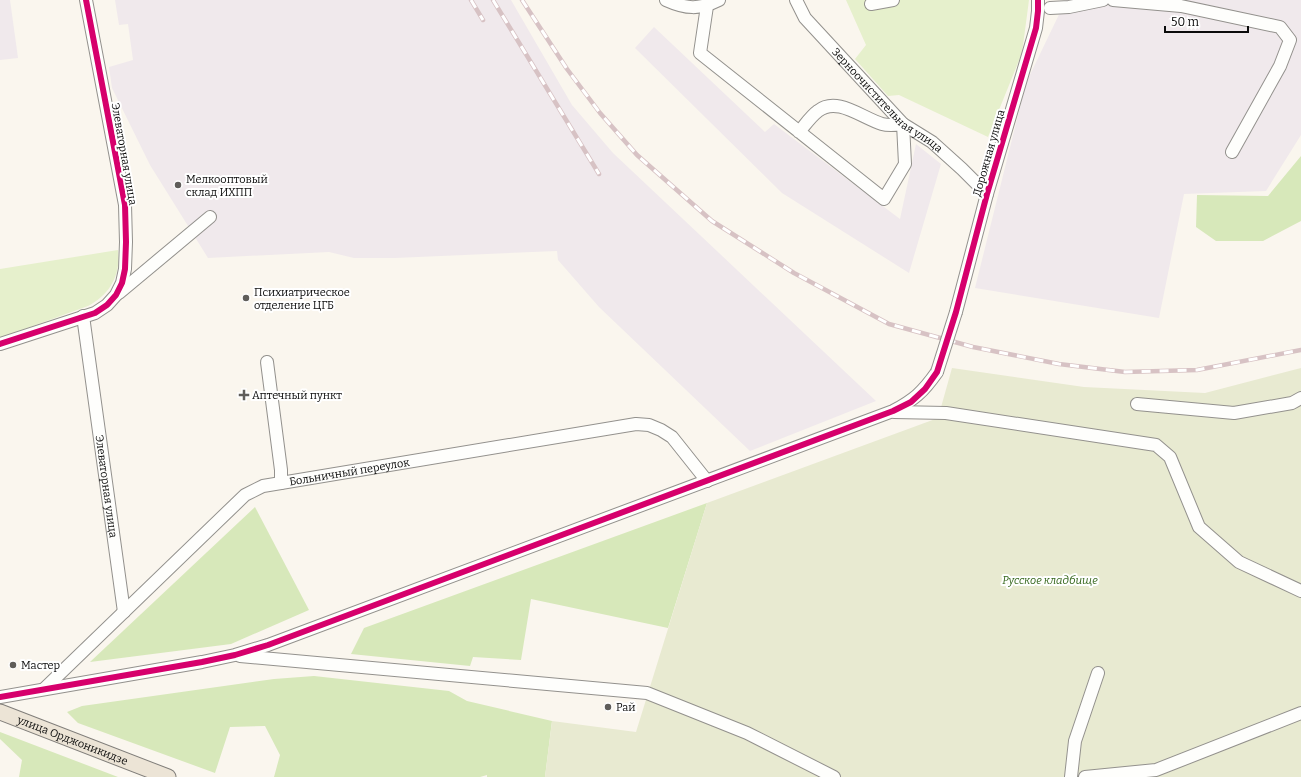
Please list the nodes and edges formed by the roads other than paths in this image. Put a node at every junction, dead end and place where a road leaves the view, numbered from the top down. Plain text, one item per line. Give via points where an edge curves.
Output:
1 (86, 0) edge
2 (666, 0) edge
3 (719, 0) edge
4 (796, 0) edge
5 (893, 0) edge
6 (1060, 0) edge
7 (1103, 0) edge
8 (1113, 0) edge
9 (871, 4) dead end
10 (707, 6) junction
11 (1042, 6) edge
12 (903, 124) junction
13 (799, 132) junction
14 (1232, 152) dead end
15 (987, 194) junction
16 (210, 217) dead end
17 (116, 295) junction
18 (83, 316) junction
19 (0, 344) edge
20 (267, 362) dead end
21 (1301, 398) edge
22 (1137, 404) dead end
23 (893, 412) junction
24 (707, 481) junction
25 (281, 483) junction
26 (1301, 591) edge
27 (124, 612) junction
28 (235, 655) junction
29 (1098, 673) dead end
30 (44, 689) junction
31 (0, 697) edge
32 (0, 712) edge
33 (1301, 713) edge
34 (168, 777) edge
35 (834, 777) edge
36 (1071, 777) edge
37 (1085, 777) edge

1 - 17 street, Элеваторная улица via 124,204 125,269
2 - 10 street via 694,8
3 - 10 street
4 - 12 street, Зерноочистительная улица via 805,18
5 - 9 street
6 - 11 street
7 - 11 street via 1069,7
8 - 14 street via 1181,6 1280,27 1290,40 1280,66
10 - 13 street via 700,53
11 - 15 street, Дорожная улица
12 - 13 street via 881,124 830,105 818,111
12 - 13 street via 904,164 884,199
12 - 15 street, Зерноочистительная улица via 932,142
15 - 23 street, Дорожная улица, bridge via 956,312 937,372 925,389 911,402
16 - 17 street
17 - 18 street, Элеваторная улица via 95,313
18 - 19 street
18 - 27 street, Элеваторная улица
20 - 25 street
21 - 22 street via 1292,403 1234,414
23 - 24 street
23 - 26 street via 946,413 1156,445 1170,457 1200,527 1239,562
24 - 25 street, Больничный переулок via 672,437 649,425 636,424
24 - 28 street
25 - 27 street, Больничный переулок via 263,486 245,495
27 - 30 street, Больничный переулок
28 - 30 street
28 - 35 street via 647,693 747,733
29 - 36 street via 1075,741
30 - 31 street
32 - 34 main road, улица Орджоникидзе
33 - 37 street via 1156,770

